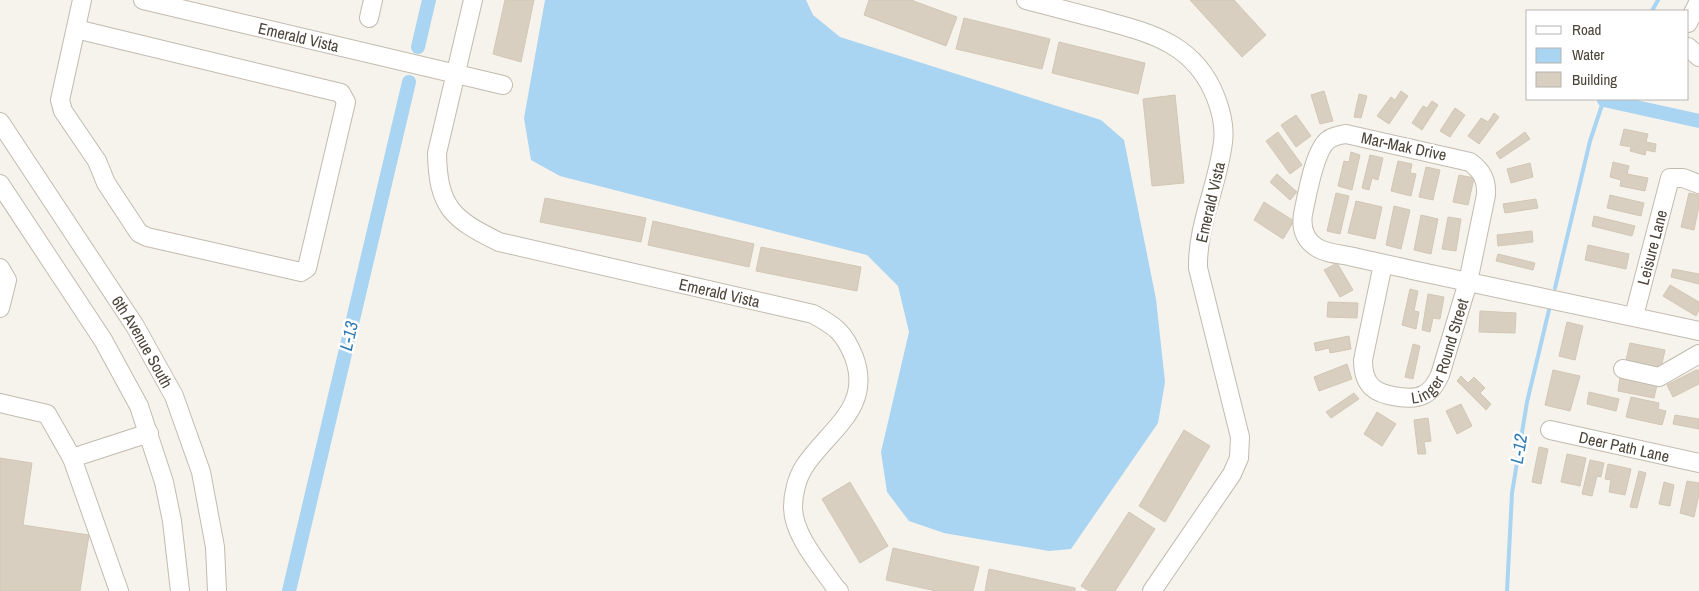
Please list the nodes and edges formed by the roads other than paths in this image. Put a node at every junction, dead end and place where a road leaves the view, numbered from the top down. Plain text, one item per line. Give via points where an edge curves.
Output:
1 (82, 0) edge
2 (142, 0) edge
3 (373, 0) edge
4 (473, 0) edge
5 (1026, 0) edge
6 (1699, 1) edge
7 (369, 18) dead end
8 (1689, 21) edge
9 (76, 29) junction
10 (1689, 48) edge
11 (1699, 57) edge
12 (455, 74) junction
13 (503, 85) dead end
14 (0, 122) edge
15 (0, 184) edge
16 (1699, 184) edge
17 (1383, 264) junction
18 (0, 268) edge
19 (1468, 282) junction
20 (0, 308) edge
21 (1634, 316) junction
22 (1699, 331) edge
23 (1699, 354) edge
24 (1623, 369) dead end
25 (0, 403) edge
26 (1550, 430) dead end
27 (149, 433) junction
28 (72, 458) junction
29 (1699, 463) edge
30 (119, 591) edge
31 (180, 591) edge
32 (217, 591) edge
33 (840, 591) edge
34 (1152, 591) edge

1 - 9 street
2 - 12 street, Emerald Vista
3 - 7 street
4 - 12 street, Emerald Vista
5 - 34 street, Emerald Vista via 1147,32 1180,49 1212,85 1222,112 1224,140 1200,240 1198,268 1240,437 1239,458 1232,474
6 - 8 street
9 - 9 street via 60,100 63,110 139,233 302,272 307,268 346,102 341,93
10 - 11 street
12 - 13 street
12 - 33 street, Emerald Vista via 437,153 437,176 442,194 453,213 474,230 499,242 813,314 834,325 848,342 858,368 858,391 851,410 803,468 792,508 805,544
14 - 32 street, 6th Avenue South via 135,326 174,396 201,472 215,547
15 - 27 street, 6th Avenue South via 103,340 139,406
16 - 21 street, Leisure Lane via 1670,178
17 - 19 street
17 - 19 street, Linger Round Street via 1363,370 1372,387 1388,396 1421,396 1436,384
17 - 19 street, Mar-Mak Drive via 1326,252 1309,242 1304,233 1302,224 1321,148 1337,136 1346,134 1407,146 1470,162 1478,168 1484,176 1486,195
18 - 20 street via 7,280
19 - 21 street
21 - 22 street
23 - 24 street via 1658,377
25 - 28 street via 47,414
26 - 29 street, Deer Path Lane
27 - 28 street
27 - 31 street, 6th Avenue South via 172,521
28 - 30 street

